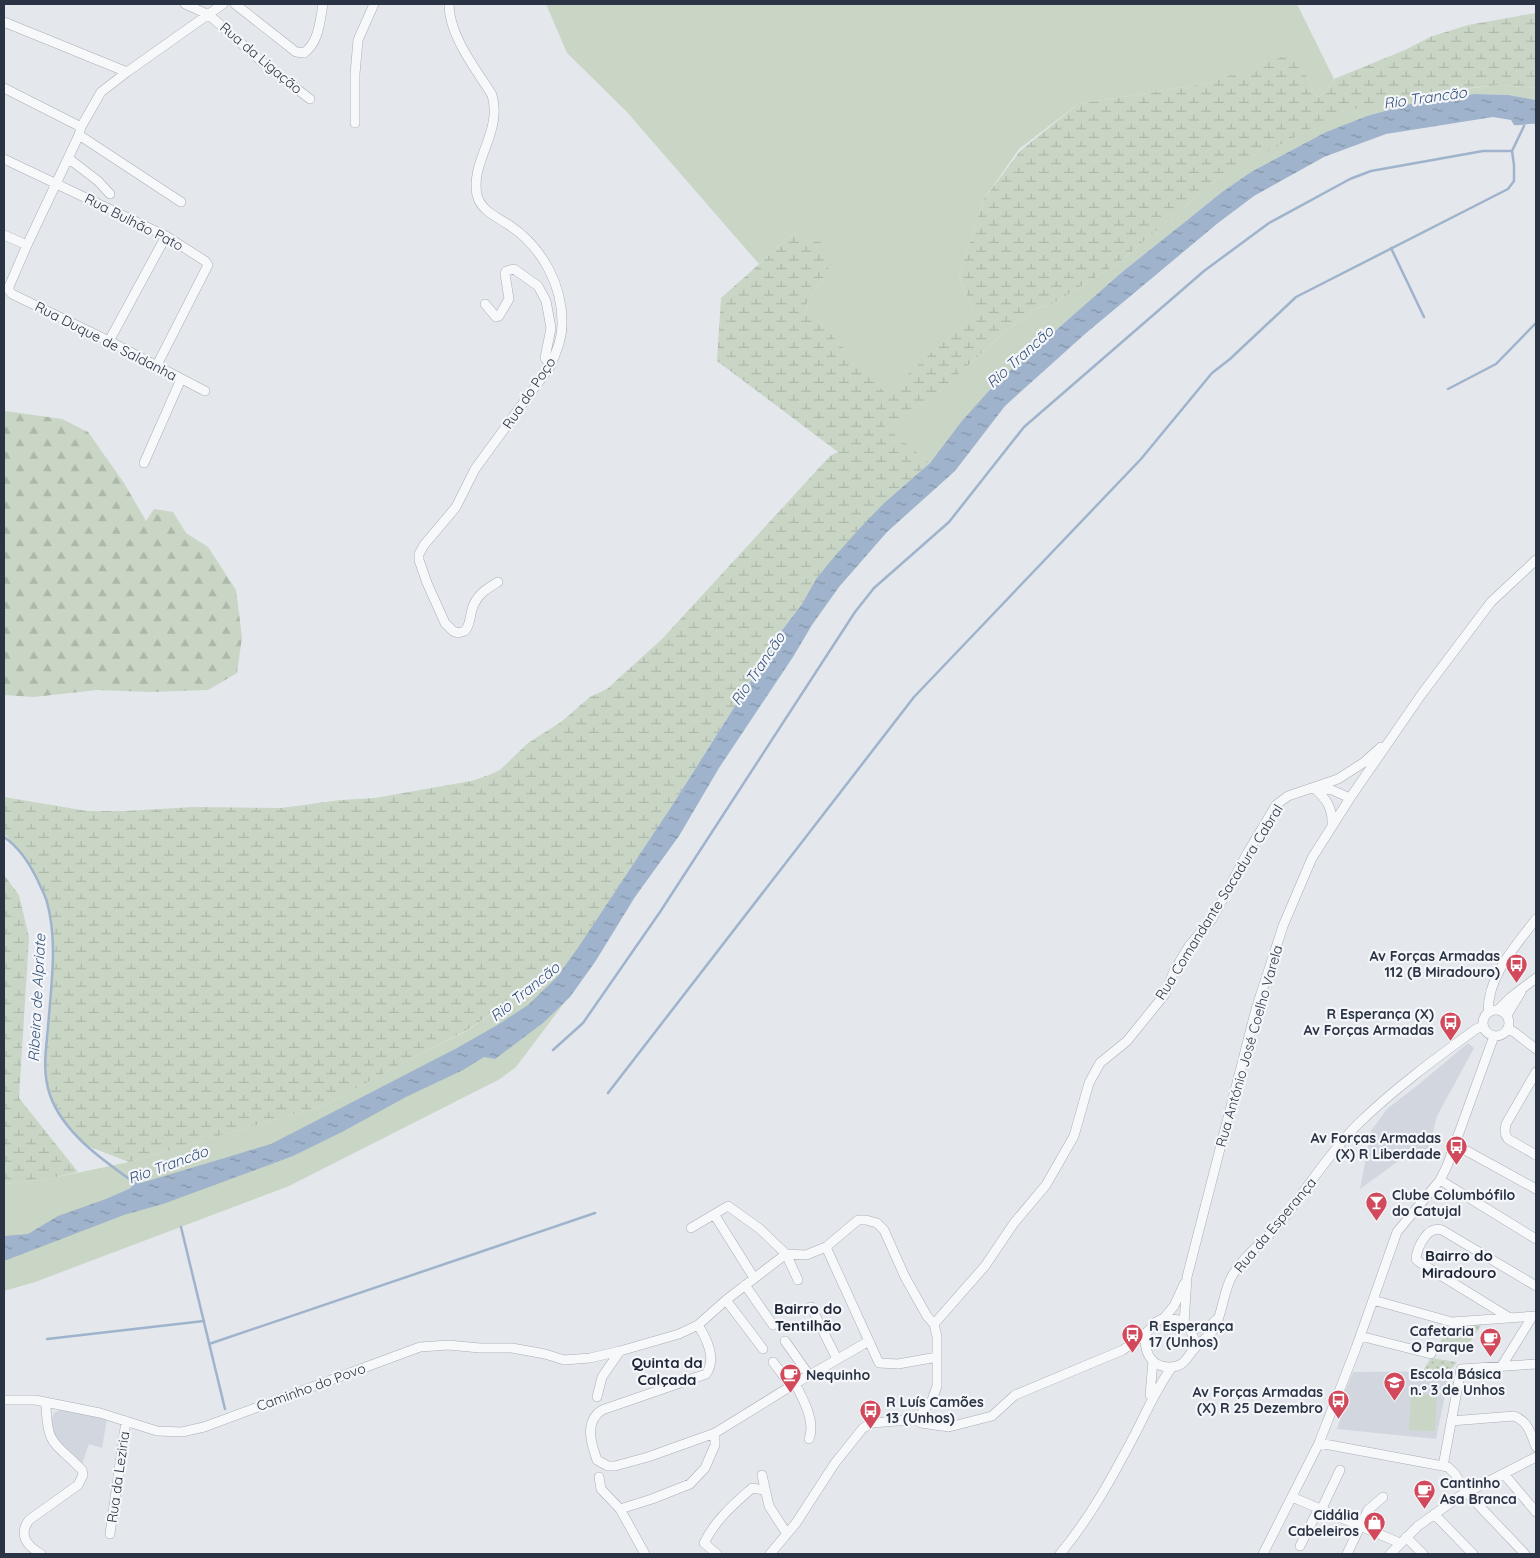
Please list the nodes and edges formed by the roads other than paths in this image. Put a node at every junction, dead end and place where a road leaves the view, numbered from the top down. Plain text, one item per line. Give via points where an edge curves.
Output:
1 (185, 4) edge
2 (223, 4) edge
3 (235, 4) edge
4 (323, 4) edge
5 (374, 4) edge
6 (449, 4) edge
7 (209, 15) junction
8 (4, 22) edge
9 (127, 72) junction
10 (4, 88) edge
11 (310, 99) dead end
12 (355, 123) dead end
13 (80, 131) junction
14 (68, 158) junction
15 (4, 159) edge
16 (57, 183) junction
17 (110, 194) dead end
18 (181, 202) dead end
19 (4, 235) edge
20 (166, 236) junction
21 (27, 245) junction
22 (485, 304) dead end
23 (108, 341) junction
24 (551, 364) junction
25 (157, 365) junction
26 (181, 379) junction
27 (205, 391) dead end
28 (144, 463) dead end
29 (1536, 560) edge
30 (498, 582) dead end
31 (1395, 732) junction
32 (1314, 788) junction
33 (1350, 798) junction
34 (1332, 826) junction
35 (1536, 919) edge
36 (1536, 978) edge
37 (1523, 989) junction
38 (1498, 1010) junction
39 (1488, 1012) junction
40 (1507, 1015) junction
41 (1484, 1026) junction
42 (1508, 1029) junction
43 (1494, 1036) junction
44 (1536, 1048) edge
45 (1536, 1072) edge
46 (1533, 1088) edge
47 (1456, 1145) junction
48 (1536, 1155) edge
49 (1440, 1180) junction
50 (1536, 1189) edge
51 (714, 1214) junction
52 (691, 1228) dead end
53 (1536, 1239) edge
54 (826, 1247) junction
55 (786, 1254) junction
56 (1187, 1277) junction
57 (754, 1278) junction
58 (798, 1280) dead end
59 (745, 1285) junction
60 (1536, 1286) edge
61 (726, 1300) junction
62 (1373, 1300) junction
63 (811, 1307) dead end
64 (1534, 1316) edge
65 (1164, 1318) junction
66 (1218, 1318) junction
67 (1510, 1318) junction
68 (698, 1324) junction
69 (773, 1324) dead end
70 (934, 1324) junction
71 (1187, 1326) junction
72 (1147, 1332) junction
73 (1360, 1336) junction
74 (869, 1340) junction
75 (785, 1341) dead end
76 (763, 1349) dead end
77 (1194, 1349) junction
78 (1123, 1350) junction
79 (620, 1351) junction
80 (1431, 1354) dead end
81 (937, 1357) junction
82 (1150, 1358) junction
83 (837, 1359) junction
84 (772, 1362) dead end
85 (1536, 1364) edge
86 (1172, 1367) junction
87 (1501, 1367) junction
88 (809, 1375) junction
89 (792, 1385) junction
90 (597, 1397) dead end
91 (4, 1400) edge
92 (46, 1403) junction
93 (1149, 1403) junction
94 (914, 1418) junction
95 (126, 1421) junction
96 (1451, 1421) junction
97 (715, 1433) junction
98 (809, 1439) dead end
99 (1319, 1443) junction
100 (1536, 1447) edge
101 (1536, 1457) edge
102 (1443, 1466) junction
103 (1340, 1470) dead end
104 (1504, 1474) junction
105 (762, 1475) dead end
106 (599, 1477) dead end
107 (764, 1490) junction
108 (1467, 1493) junction
109 (1383, 1497) dead end
110 (1292, 1498) junction
111 (620, 1509) junction
112 (1319, 1509) junction
113 (1536, 1512) edge
114 (1434, 1514) junction
115 (1360, 1526) junction
116 (110, 1534) dead end
117 (786, 1534) junction
118 (1403, 1540) junction
119 (1300, 1546) dead end
120 (1521, 1553) edge
121 (41, 1554) edge
122 (645, 1554) edge
123 (717, 1554) edge
124 (770, 1554) edge
125 (1060, 1554) edge
126 (1263, 1554) edge
127 (1347, 1554) edge
128 (1390, 1554) edge
129 (1423, 1554) edge
130 (1473, 1554) edge

1 - 7 street, Rua da Ligação
2 - 7 street
3 - 4 street via 296,52 304,53 312,47
5 - 12 street via 358,40
6 - 24 street, Rua do Poço via 454,32 496,107 480,164 477,196 493,216 527,240 543,259 561,303 562,326
7 - 9 street
7 - 11 street, Rua da Ligação
8 - 9 street
9 - 13 street via 101,92
10 - 13 street
13 - 14 street
13 - 18 street
14 - 16 street
14 - 17 street
15 - 16 street, Rua Bulhão Pato
16 - 20 street, Rua Bulhão Pato
16 - 21 street
19 - 21 street
20 - 23 street
20 - 25 street, Rua Bulhão Pato via 208,265
21 - 23 street, Rua Duque de Saldanha via 8,289 12,294
22 - 24 street via 496,317 500,316 509,299 505,274 510,269 538,286 549,314 551,328 545,358
23 - 25 street, Rua Duque de Saldanha
24 - 30 street, Rua do Poço via 474,470 456,507 419,554 432,596 445,623 458,633 465,632 470,625 473,605 481,593
25 - 26 street, Rua Duque de Saldanha
26 - 27 street, Rua Duque de Saldanha
26 - 28 street
29 - 31 street, Rua Comandante Sacadura Cabral via 1492,602
31 - 32 street, Rua Comandante Sacadura Cabral via 1363,763 1338,779
31 - 33 street, Rua Comandante Sacadura Cabral
32 - 33 street, Rua Comandante Sacadura Cabral via 1332,790
32 - 34 street via 1324,796 1331,809
32 - 70 street, Rua Comandante Sacadura Cabral via 1288,796 1276,805 1212,919 1189,946 1174,971 1164,994 1127,1042 1100,1064 1090,1083 1074,1136 1046,1185 1014,1223 985,1266
33 - 34 street, Rua António José Coelho Varela
34 - 56 street, Rua António José Coelho Varela via 1312,858 1280,935 1256,1009
35 - 39 street via 1497,974 1488,1000
36 - 37 street
37 - 38 street
37 - 40 street
38 - 39 street
38 - 40 street
39 - 41 street
40 - 42 street
41 - 43 street
41 - 66 street, Rua da Esperança via 1428,1065 1357,1125 1274,1230 1244,1258 1232,1276
42 - 43 street
42 - 44 street
43 - 47 street
45 - 46 street
46 - 48 street via 1505,1130 1508,1140
47 - 49 street
47 - 50 street
49 - 53 street
49 - 62 street via 1397,1232
51 - 52 street
51 - 55 street via 728,1206 760,1229
51 - 57 street
54 - 55 street via 806,1255
54 - 70 street via 858,1220 877,1223 884,1230 905,1277
54 - 74 street
55 - 57 street, Caminho do Povo
55 - 58 street
56 - 65 street, Rua António José Coelho Varela via 1174,1306
56 - 71 street, Rua António José Coelho Varela
57 - 59 street, Caminho do Povo
59 - 61 street, Caminho do Povo
59 - 69 street
60 - 67 street via 1438,1228 1426,1235 1416,1259
61 - 68 street, Caminho do Povo
61 - 76 street
62 - 67 street via 1452,1322
62 - 73 street
63 - 83 street
64 - 67 street
64 - 87 street
65 - 71 street via 1179,1320
65 - 72 street
66 - 71 street via 1209,1327
66 - 77 street, Rua da Esperança via 1214,1329
68 - 79 street, Caminho do Povo via 679,1334
68 - 97 street via 712,1359 706,1374 602,1410 591,1423 591,1442 597,1460 615,1466 648,1458
70 - 81 street
71 - 77 street via 1194,1339
72 - 78 street
72 - 82 street via 1144,1341
73 - 80 street
73 - 99 street
74 - 81 street via 879,1363 898,1364
74 - 83 street
75 - 88 street
77 - 86 street via 1188,1360
78 - 82 street via 1139,1350
78 - 94 street via 1015,1395 992,1416 949,1427 921,1423
79 - 90 street via 602,1377
79 - 95 street, Caminho do Povo via 564,1360 512,1348 420,1347 204,1427 182,1432 157,1431
81 - 94 street via 932,1400
82 - 86 street via 1163,1367
82 - 93 street
83 - 88 street
84 - 89 street
85 - 87 street
86 - 93 street
87 - 96 street via 1461,1369
88 - 89 street
89 - 97 street
89 - 98 street via 807,1410 811,1428
91 - 92 street, Caminho do Povo
92 - 95 street, Caminho do Povo
92 - 121 street via 49,1436 82,1470 83,1475 78,1485 26,1526 26,1543
93 - 125 street via 1117,1468 1078,1533
94 - 117 street via 872,1423 850,1437
95 - 116 street, Rua da Leziria
96 - 100 street via 1519,1417 1527,1425
96 - 102 street
97 - 111 street via 715,1445 705,1468 690,1484
99 - 102 street
99 - 110 street
101 - 104 street
102 - 108 street via 1456,1474
103 - 112 street
104 - 108 street
104 - 113 street
105 - 107 street
106 - 111 street via 601,1489
107 - 117 street
107 - 123 street via 752,1488 712,1527 704,1543
108 - 114 street
108 - 120 street
109 - 115 street via 1368,1510
110 - 112 street
110 - 126 street
111 - 122 street
112 - 115 street
112 - 119 street
114 - 118 street
114 - 130 street
115 - 118 street
115 - 127 street
117 - 124 street
118 - 128 street
118 - 129 street

